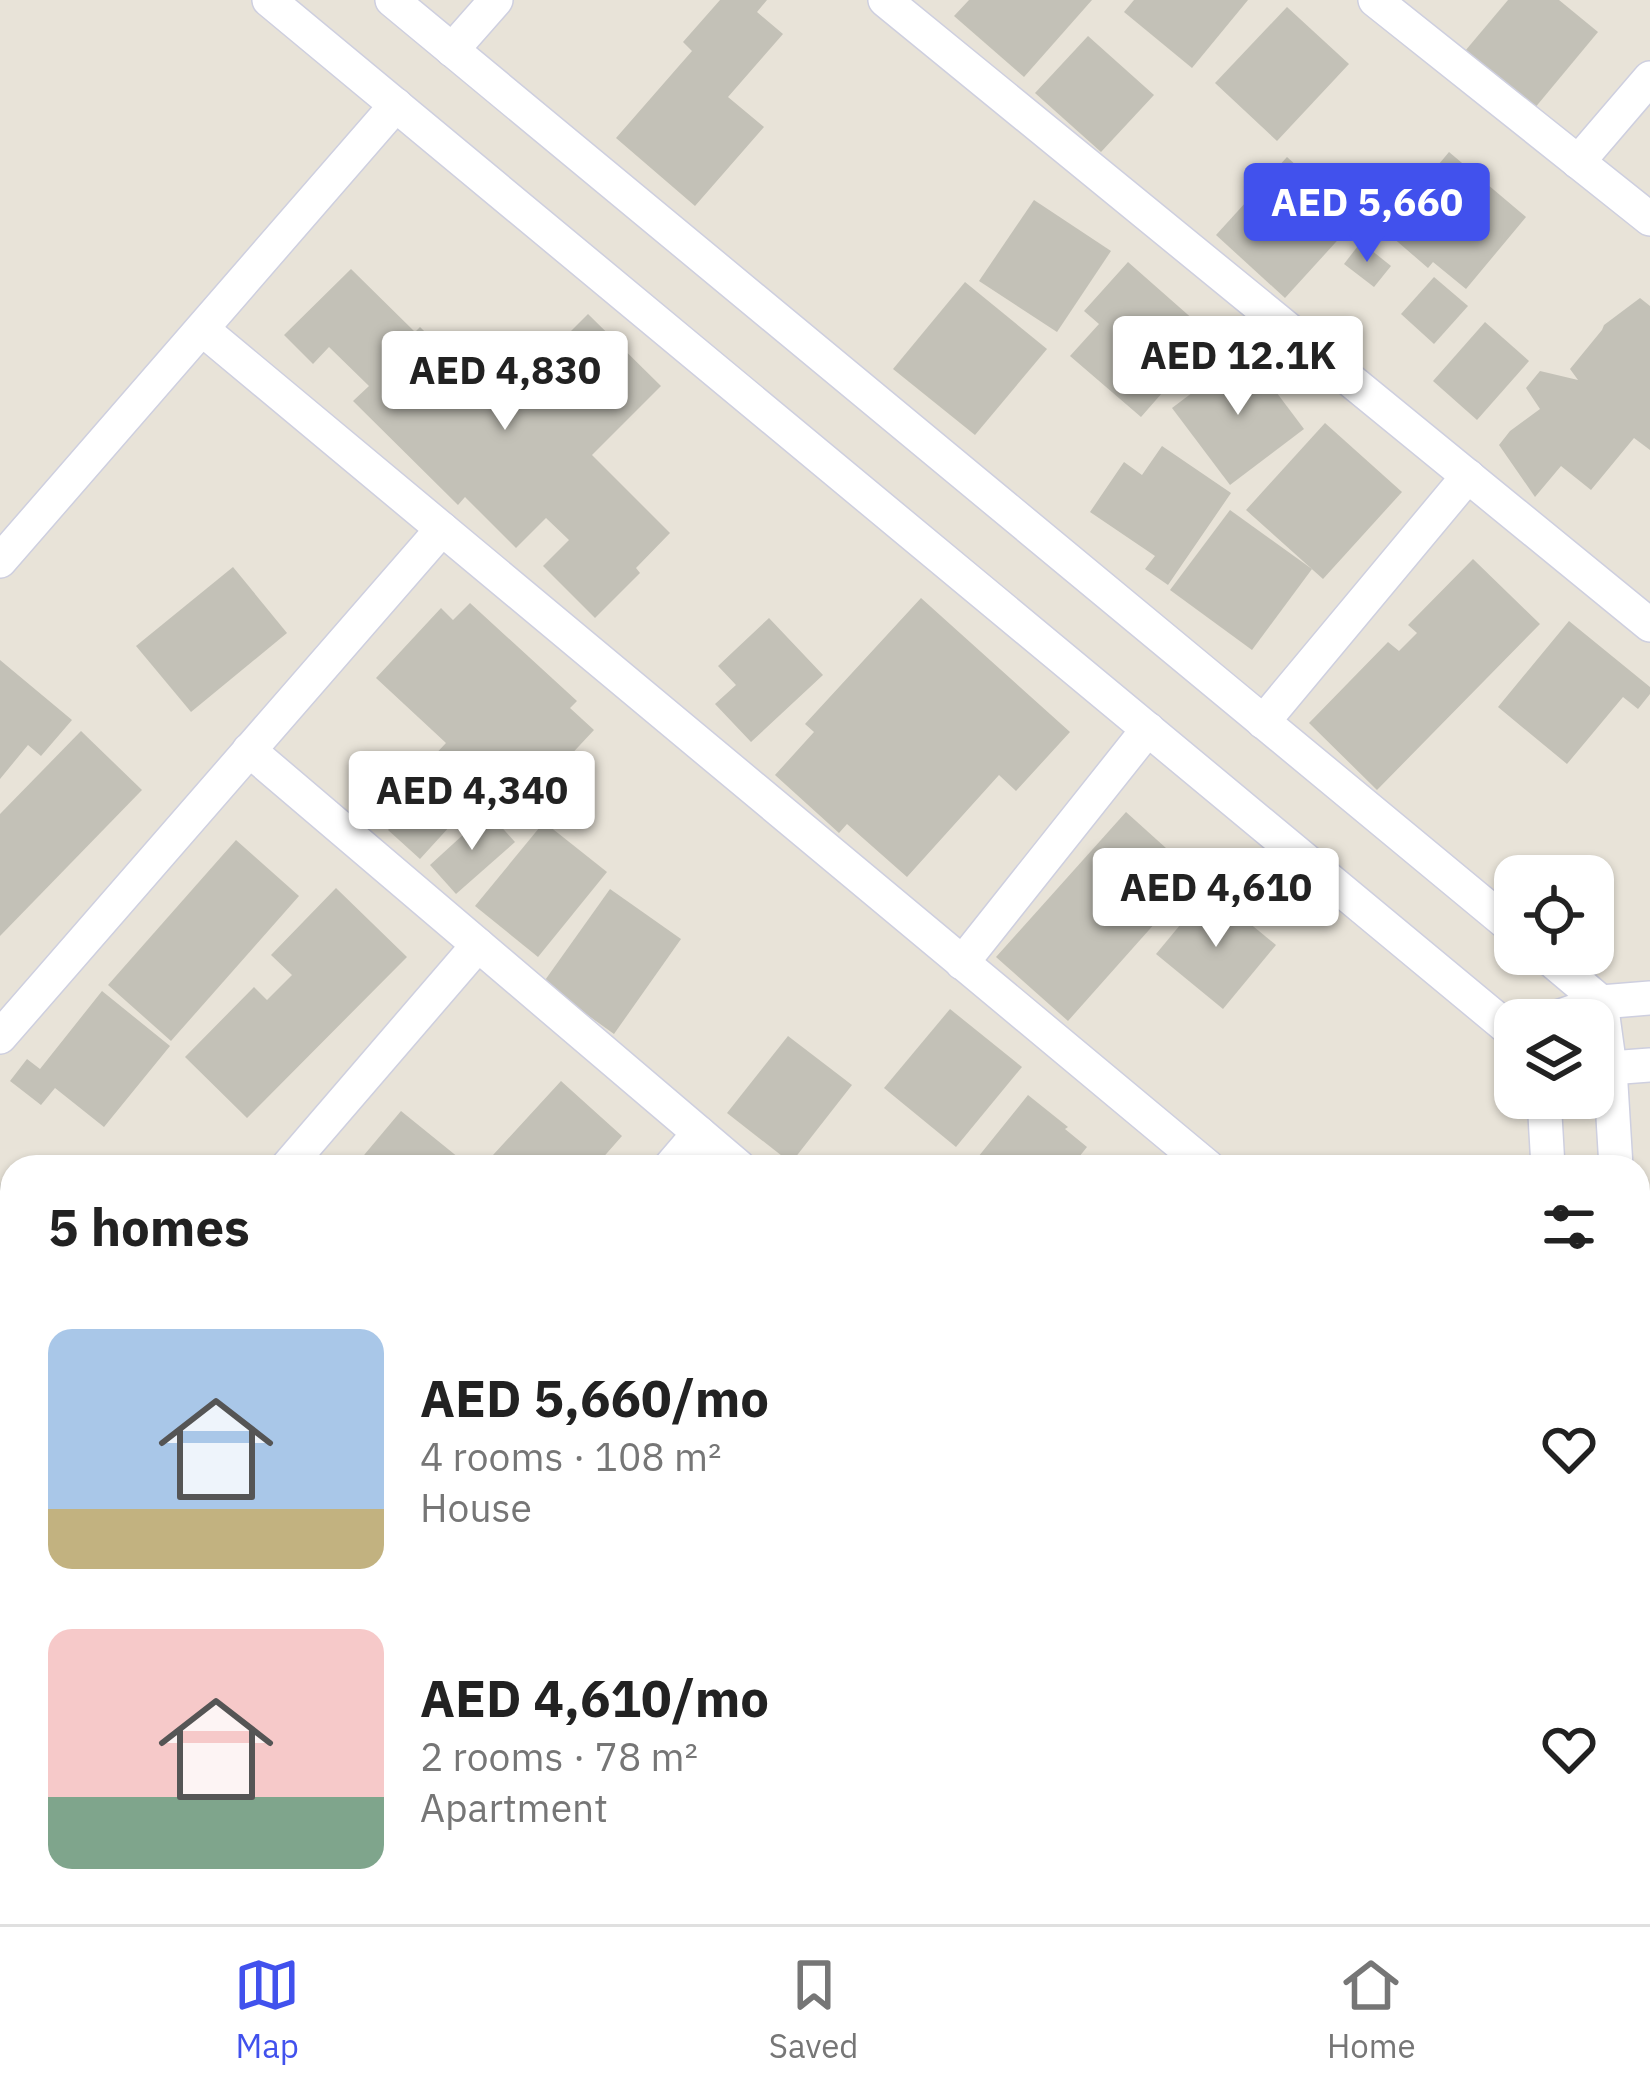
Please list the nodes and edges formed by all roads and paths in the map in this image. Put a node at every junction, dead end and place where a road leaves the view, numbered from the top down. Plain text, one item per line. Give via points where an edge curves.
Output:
1 (269, 0) edge
2 (392, 0) edge
3 (496, 0) edge
4 (1376, 0) edge
5 (899, 4) edge
6 (452, 50) junction
7 (1650, 78) edge
8 (396, 105) junction
9 (1578, 162) junction
10 (1650, 219) edge
11 (202, 329) junction
12 (1468, 476) junction
13 (442, 529) junction
14 (0, 561) edge
15 (1650, 625) edge
16 (1263, 722) junction
17 (1148, 729) junction
18 (249, 750) junction
19 (1494, 913) edge
20 (478, 945) junction
21 (962, 963) junction
22 (1569, 975) edge
23 (1650, 998) edge
24 (1597, 999) edge
25 (1614, 1001) edge
26 (1494, 1017) edge
27 (0, 1037) edge
28 (1650, 1064) edge
29 (1614, 1066) edge
30 (1545, 1119) edge
31 (1609, 1119) edge
32 (699, 1133) junction
33 (297, 1155) edge
34 (680, 1155) edge
35 (725, 1155) edge
36 (1194, 1155) edge
37 (1547, 1155) edge
38 (1614, 1155) edge

1 - 8 street
2 - 6 street
3 - 6 street
4 - 9 street
5 - 12 street
6 - 16 street
7 - 9 street
8 - 11 street
8 - 17 street
9 - 10 street
11 - 13 street
11 - 14 street
12 - 15 street
12 - 16 street
13 - 18 street
13 - 21 street
16 - 19 street
17 - 21 street
17 - 26 street
18 - 20 street
18 - 27 street
20 - 32 street
20 - 33 street
21 - 36 street
22 - 24 street
23 - 25 street
28 - 29 street
30 - 37 street
31 - 38 street
32 - 34 street
32 - 35 street

